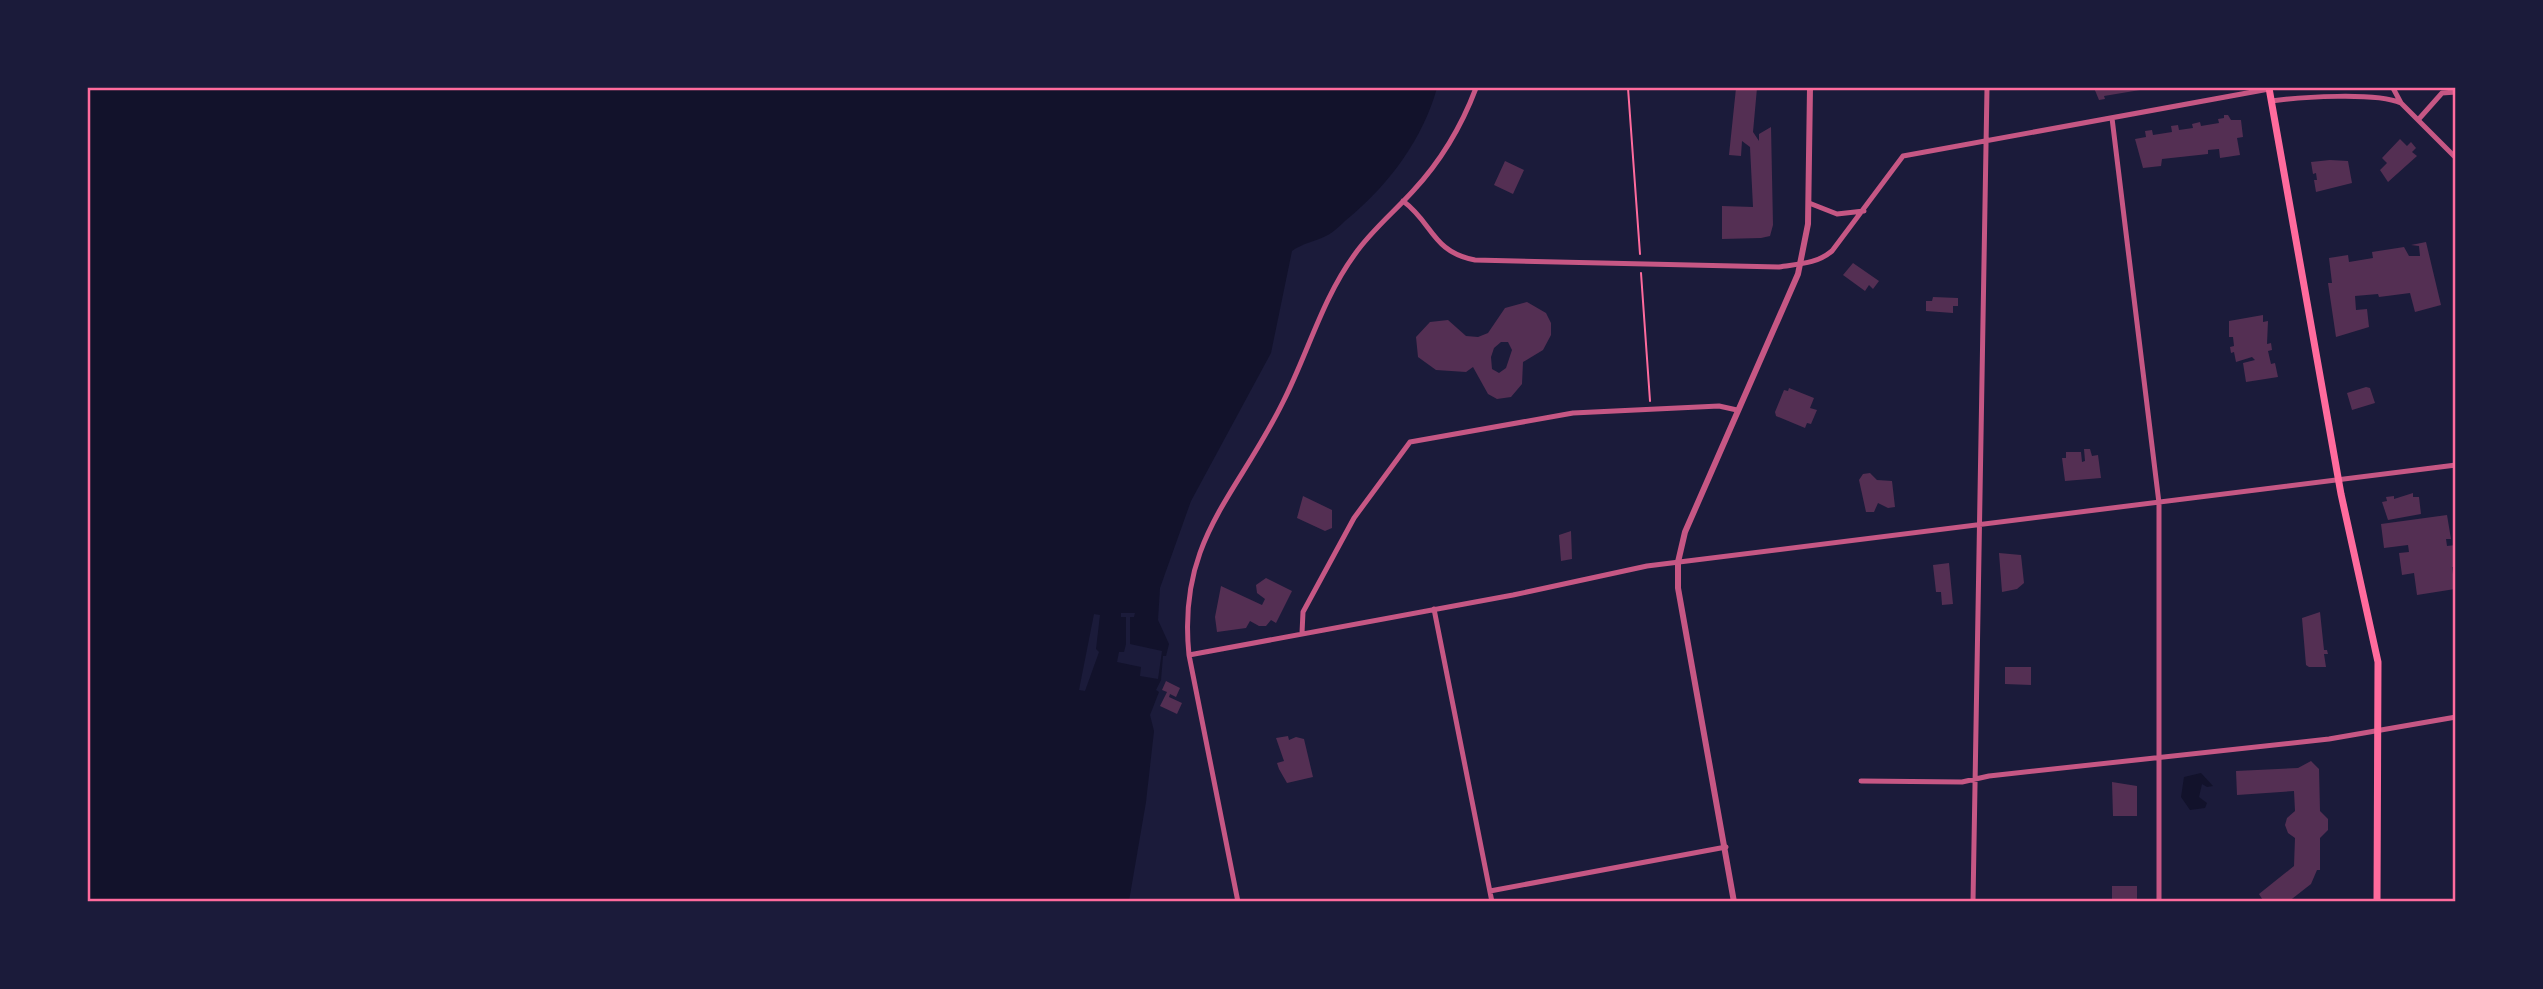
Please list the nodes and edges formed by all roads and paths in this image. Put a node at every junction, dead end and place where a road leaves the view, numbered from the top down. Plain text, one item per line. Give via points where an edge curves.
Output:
1 (1476, 88) edge
2 (1628, 88) edge
3 (1810, 88) edge
4 (1987, 88) edge
5 (2269, 88) edge
6 (2393, 88) edge
7 (2455, 92) edge
8 (2272, 101) junction
9 (2401, 103) junction
10 (2112, 118) junction
11 (2418, 120) junction
12 (1986, 140) junction
13 (2455, 158) edge
14 (1403, 201) junction
15 (1809, 203) junction
16 (1864, 211) junction
17 (1640, 254) dead end
18 (1800, 264) junction
19 (1641, 268) dead end
20 (1650, 401) dead end
21 (1737, 410) junction
22 (2455, 465) edge
23 (2339, 480) junction
24 (2158, 502) junction
25 (1978, 526) junction
26 (1678, 562) junction
27 (1434, 609) junction
28 (1302, 633) junction
29 (1189, 655) junction
30 (2455, 716) edge
31 (2379, 731) junction
32 (2161, 757) junction
33 (1976, 779) junction
34 (1861, 781) dead end
35 (1726, 847) junction
36 (1490, 891) junction
37 (1238, 901) edge
38 (1492, 901) edge
39 (1734, 901) edge
40 (1973, 901) edge
41 (2160, 901) edge
42 (2377, 901) edge

1 - 14 street via 1447,146
2 - 17 path
3 - 15 street
4 - 12 street
5 - 8 main road
5 - 10 street
6 - 9 street
7 - 11 street via 2442,93
8 - 9 street via 2381,98
8 - 23 main road
9 - 11 street
10 - 12 street
10 - 24 street
11 - 13 street
12 - 16 street via 1903,156
12 - 25 street
14 - 18 street via 1419,214 1440,245 1470,259
14 - 29 street via 1339,277 1283,402 1208,530 1189,587
15 - 16 street via 1837,214
15 - 18 street
16 - 18 street via 1826,256
18 - 21 street
19 - 20 path
21 - 26 street via 1685,532
21 - 28 street via 1718,405 1575,413 1405,446 1354,518 1303,612
22 - 23 street
23 - 24 street
23 - 31 main road via 2376,652
24 - 25 street
24 - 32 street
25 - 26 street
25 - 33 street
26 - 27 street
26 - 35 street via 1679,594
27 - 28 street
27 - 36 street
28 - 29 street
29 - 37 street
30 - 31 street
31 - 32 street
31 - 42 main road
32 - 33 street
32 - 41 street
33 - 34 street
33 - 40 street
35 - 36 street
35 - 39 street
36 - 38 street

